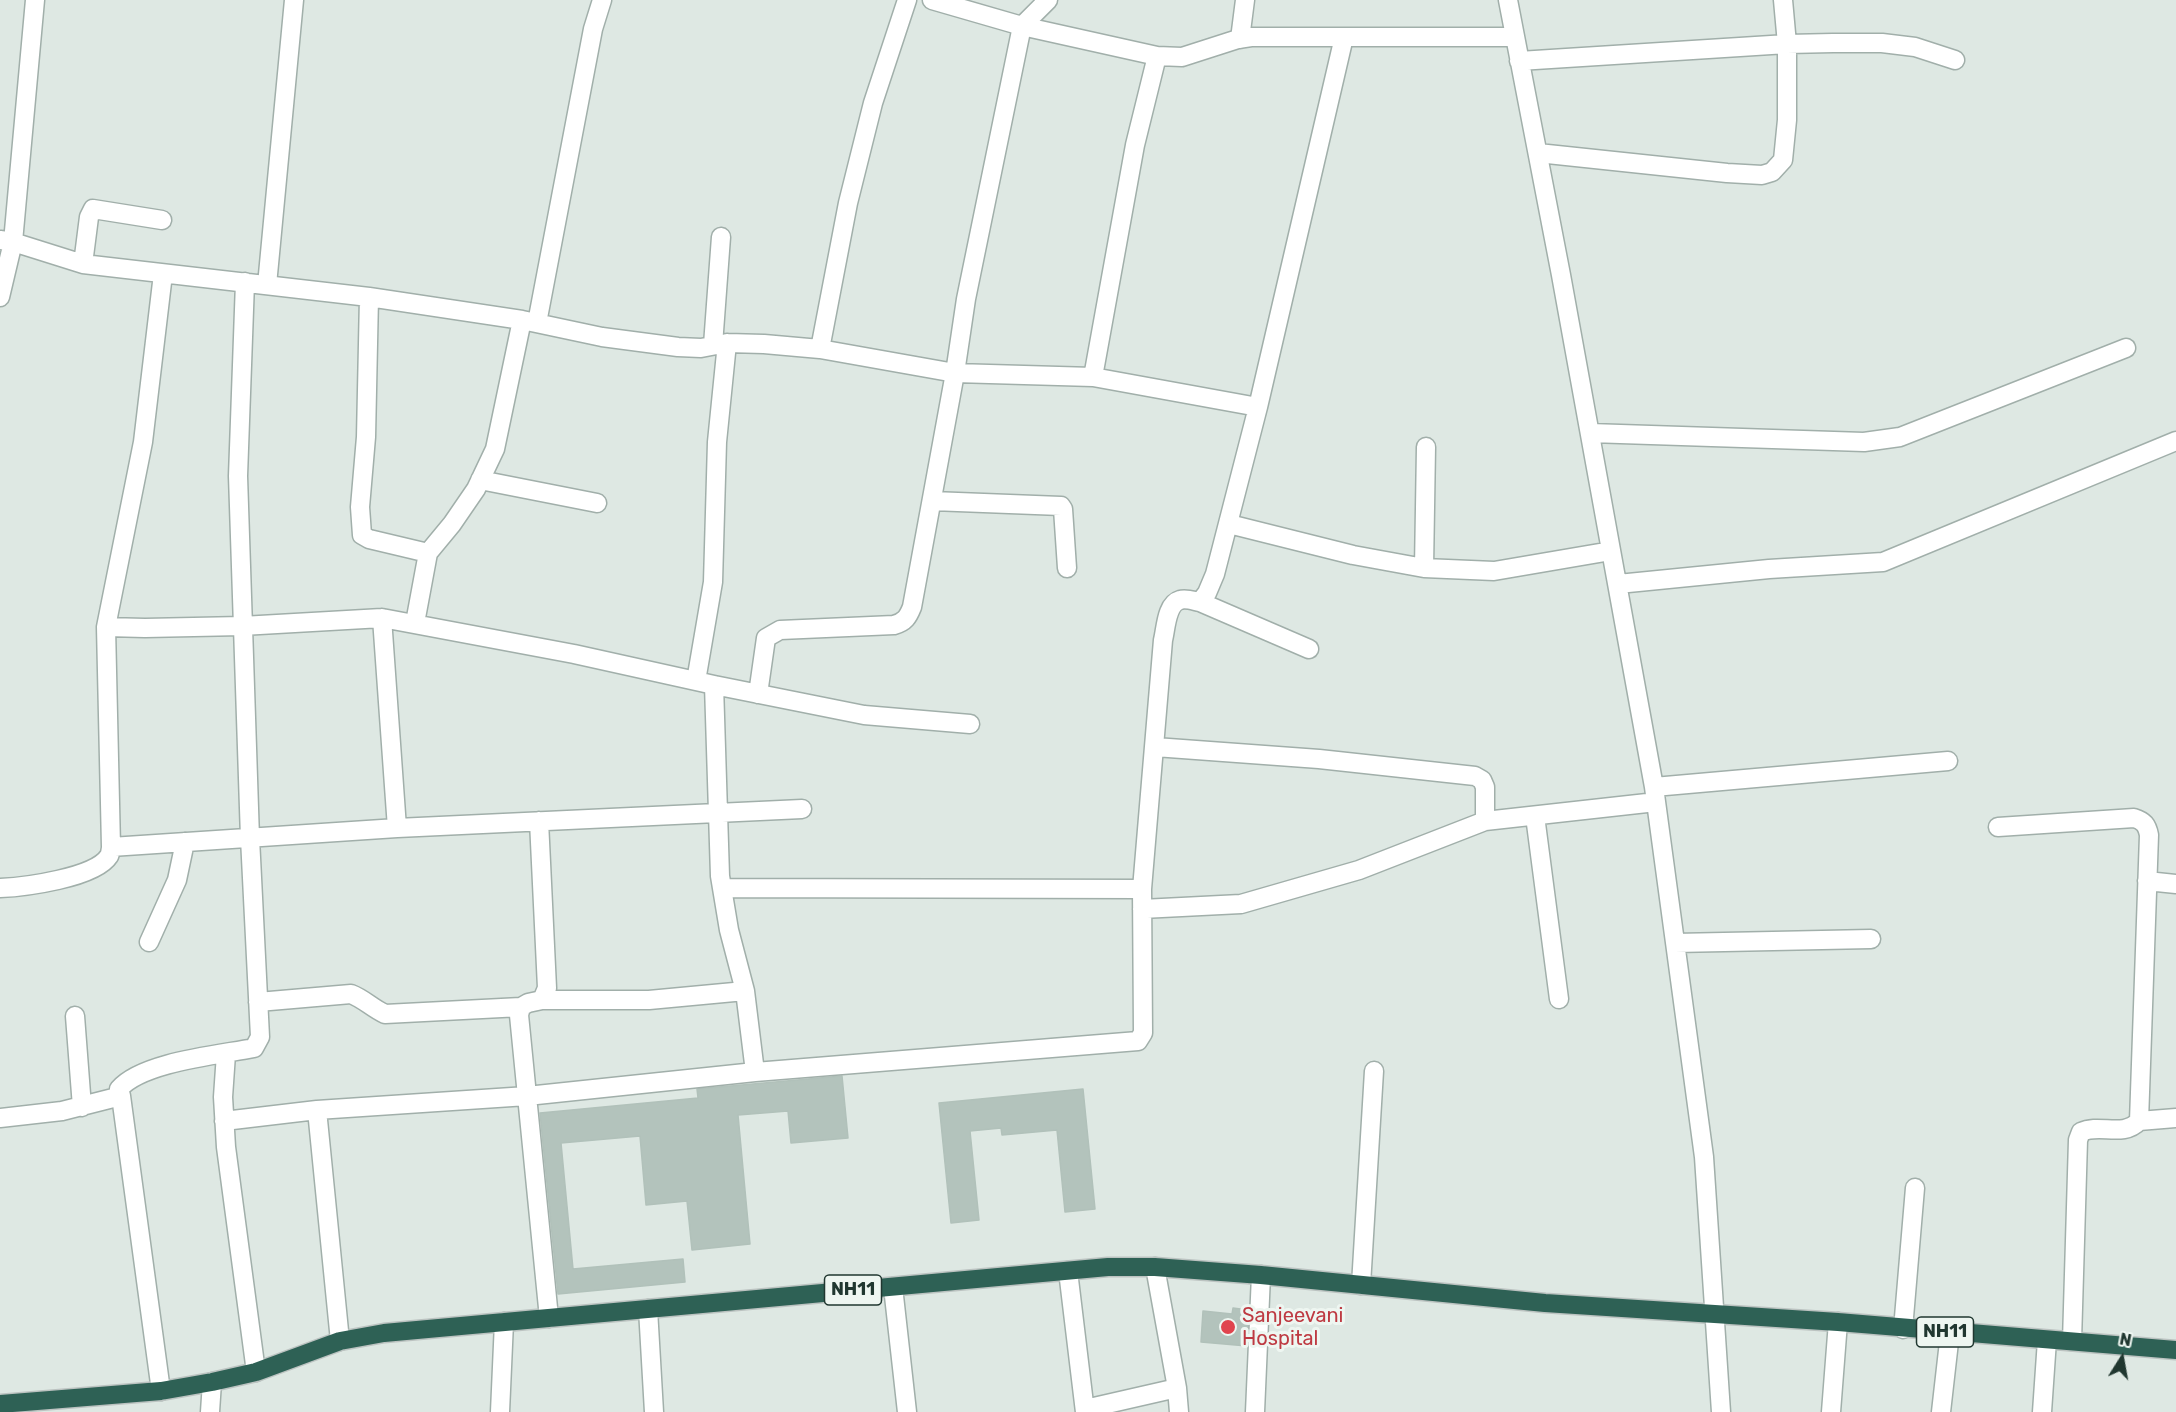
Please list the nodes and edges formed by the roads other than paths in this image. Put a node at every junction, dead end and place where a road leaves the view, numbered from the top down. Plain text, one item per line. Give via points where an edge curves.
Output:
1 (35, 0) edge
2 (294, 0) edge
3 (602, 0) edge
4 (908, 0) edge
5 (932, 0) edge
6 (1048, 0) edge
7 (1245, 0) edge
8 (1508, 0) edge
9 (1783, 0) edge
10 (1022, 26) junction
11 (1344, 37) junction
12 (1514, 37) junction
13 (1240, 39) junction
14 (1787, 44) junction
15 (1157, 56) junction
16 (1954, 60) dead end
17 (1519, 61) junction
18 (1538, 153) junction
19 (162, 220) dead end
20 (722, 237) dead end
21 (6, 241) edge
22 (83, 264) junction
23 (163, 274) junction
24 (245, 282) junction
25 (267, 285) junction
26 (0, 297) edge
27 (369, 297) junction
28 (529, 321) junction
29 (720, 344) junction
30 (2126, 348) dead end
31 (820, 349) junction
32 (955, 373) junction
33 (1093, 377) junction
34 (1258, 407) junction
35 (1590, 433) junction
36 (2176, 441) edge
37 (1426, 447) dead end
38 (480, 480) junction
39 (932, 501) junction
40 (597, 503) dead end
41 (1228, 524) junction
42 (1611, 552) junction
43 (428, 553) junction
44 (1067, 568) dead end
45 (1424, 568) junction
46 (1618, 584) junction
47 (1200, 602) junction
48 (382, 618) junction
49 (415, 623) junction
50 (242, 626) junction
51 (106, 627) junction
52 (1309, 649) dead end
53 (705, 683) junction
54 (758, 694) junction
55 (970, 724) dead end
56 (1155, 747) junction
57 (1948, 761) dead end
58 (1655, 795) junction
59 (802, 809) dead end
60 (719, 811) junction
61 (1535, 816) junction
62 (539, 821) junction
63 (1485, 821) junction
64 (1998, 827) dead end
65 (397, 828) junction
66 (250, 838) junction
67 (186, 842) junction
68 (111, 847) junction
69 (2147, 881) junction
70 (2176, 884) edge
71 (0, 888) edge
72 (722, 888) junction
73 (1142, 890) junction
74 (1142, 909) junction
75 (1871, 939) dead end
76 (149, 942) dead end
77 (1675, 944) junction
78 (745, 991) junction
79 (1559, 999) dead end
80 (542, 1000) junction
81 (258, 1002) junction
82 (521, 1007) junction
83 (75, 1016) dead end
84 (226, 1054) junction
85 (1374, 1071) dead end
86 (755, 1072) junction
87 (122, 1096) junction
88 (527, 1096) junction
89 (82, 1107) junction
90 (317, 1110) junction
91 (0, 1118) edge
92 (2176, 1118) edge
93 (224, 1121) junction
94 (2139, 1121) junction
95 (1915, 1188) dead end
96 (1155, 1268) junction
97 (1068, 1271) junction
98 (1261, 1275) junction
99 (1361, 1285) junction
100 (892, 1287) junction
101 (648, 1309) junction
102 (1714, 1314) junction
103 (549, 1318) junction
104 (504, 1322) junction
105 (1838, 1322) junction
106 (1903, 1329) junction
107 (1950, 1333) junction
108 (2047, 1340) junction
109 (340, 1341) junction
110 (2072, 1341) junction
111 (2176, 1350) edge
112 (256, 1372) junction
113 (212, 1382) junction
114 (1177, 1388) junction
115 (161, 1391) junction
116 (0, 1404) edge
117 (1085, 1411) edge
118 (210, 1412) edge
119 (500, 1412) edge
120 (654, 1412) edge
121 (907, 1412) edge
122 (1179, 1412) edge
123 (1255, 1412) edge
124 (1721, 1412) edge
125 (1831, 1412) edge
126 (1941, 1412) edge
127 (2042, 1412) edge

1 - 21 street
2 - 25 street
3 - 28 street
4 - 31 street via 873,103 848,203
5 - 10 street
6 - 10 street
7 - 13 street
8 - 12 street
9 - 14 street
10 - 15 street
10 - 32 street via 966,299
11 - 12 street
11 - 13 street
11 - 34 street
12 - 17 street
13 - 15 street via 1182,57
14 - 16 street via 1882,43 1915,47
14 - 17 street
14 - 18 street via 1783,160 1772,172 1727,173
15 - 33 street via 1135,145
17 - 18 street
18 - 35 street
19 - 22 street via 93,209
20 - 29 street
21 - 22 street
21 - 26 street
22 - 23 street
23 - 24 street
23 - 51 street via 144,442
24 - 25 street
24 - 50 street via 238,476
25 - 27 street
27 - 28 street
27 - 43 street via 362,535
28 - 29 street via 602,337 678,347
28 - 38 street via 495,449
29 - 31 street
29 - 53 street via 713,582
30 - 35 street via 1900,437 1864,442
31 - 32 street
32 - 33 street
32 - 39 street
33 - 34 street
34 - 41 street
35 - 42 street
36 - 46 street via 1883,562
37 - 45 street
38 - 40 street
38 - 43 street
39 - 44 street via 1060,506
39 - 54 street via 908,617 894,625 772,633 766,638
41 - 45 street
41 - 47 street via 1215,574
42 - 45 street via 1494,571
42 - 46 street
43 - 49 street
46 - 58 street
47 - 52 street
47 - 56 street via 1181,599 1169,612 1163,640
48 - 49 street
48 - 50 street
48 - 65 street
49 - 53 street
50 - 51 street
50 - 66 street
51 - 68 street
53 - 54 street
53 - 60 street
54 - 55 street via 864,715
56 - 63 street via 1475,776 1485,787
56 - 73 street
57 - 58 street
58 - 61 street
58 - 77 street
59 - 60 street
60 - 62 street
60 - 72 street
61 - 63 street
61 - 79 street
62 - 65 street
62 - 80 street via 547,988
63 - 74 street via 1359,870 1241,904
64 - 69 street via 2142,820 2149,835
65 - 66 street
66 - 67 street
66 - 81 street
67 - 68 street
67 - 76 street via 177,880
68 - 71 street via 110,856 100,864 68,879
69 - 70 street
69 - 94 street
72 - 73 street
72 - 78 street
73 - 74 street
74 - 86 street via 1143,1033 1138,1041
75 - 77 street
77 - 102 street via 1704,1157
78 - 80 street via 649,1000
78 - 86 street
80 - 82 street
81 - 82 street via 351,994 385,1014
81 - 84 street via 260,1037 254,1048
82 - 88 street
83 - 89 street
84 - 87 street via 160,1066 127,1080 119,1089
84 - 93 street
85 - 99 street
86 - 88 street
87 - 89 street
87 - 115 street
88 - 90 street
88 - 103 street
89 - 91 street
90 - 93 street
90 - 109 street
92 - 94 street
93 - 112 street
94 - 110 street via 2125,1130 2089,1128 2081,1132 2078,1140
95 - 106 street
96 - 97 highway, NH11
96 - 98 highway, NH11
96 - 114 street
97 - 100 highway, NH11
97 - 117 street
98 - 99 highway, NH11
98 - 123 street
99 - 102 highway, NH11
100 - 101 highway, NH11
100 - 121 street
101 - 103 highway, NH11
101 - 120 street
102 - 105 highway, NH11
102 - 124 street
103 - 104 highway, NH11
104 - 109 highway, NH11
104 - 119 street
105 - 106 highway, NH11
105 - 125 street
106 - 107 highway, NH11
107 - 108 highway, NH11
107 - 126 street
108 - 110 highway, NH11
108 - 127 street
109 - 112 highway, NH11
110 - 111 highway, NH11
112 - 113 highway, NH11
113 - 115 highway, NH11
113 - 118 street
114 - 117 street
114 - 122 street
115 - 116 highway, NH11

